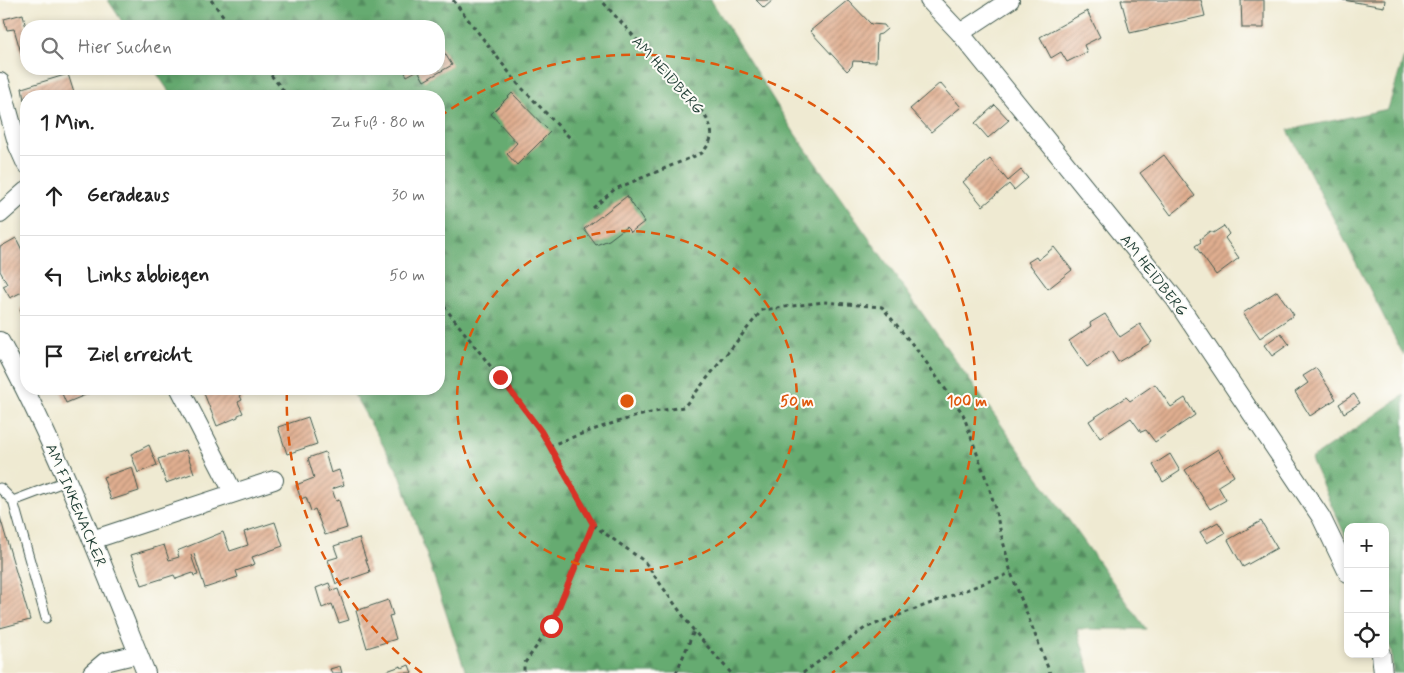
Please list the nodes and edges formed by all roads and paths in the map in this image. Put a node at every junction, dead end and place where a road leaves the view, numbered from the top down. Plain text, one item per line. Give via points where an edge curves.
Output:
1 (211, 0) edge
2 (453, 0) edge
3 (601, 0) edge
4 (929, 0) edge
5 (1010, 0) edge
6 (226, 20) edge
7 (960, 33) junction
8 (271, 75) edge
9 (0, 82) edge
10 (283, 90) edge
11 (571, 139) dead end
12 (20, 150) edge
13 (20, 196) edge
14 (593, 208) dead end
15 (0, 214) edge
16 (445, 308) edge
17 (0, 341) edge
18 (20, 379) edge
19 (27, 395) edge
20 (183, 395) edge
21 (549, 446) junction
22 (274, 480) dead end
23 (66, 482) junction
24 (0, 488) edge
25 (233, 492) junction
26 (12, 501) junction
27 (593, 524) junction
28 (92, 540) junction
29 (1346, 568) edge
30 (1011, 573) junction
31 (46, 618) dead end
32 (694, 631) junction
33 (138, 654) junction
34 (1381, 658) edge
35 (92, 673) edge
36 (146, 673) edge
37 (524, 673) edge
38 (676, 673) edge
39 (731, 673) edge
40 (803, 673) edge
41 (1050, 673) edge
42 (1383, 673) edge

1 - 6 path
2 - 11 path via 518,84
3 - 14 path, AM HEIDBERG via 703,114 712,135 710,144 702,153 615,189
4 - 7 street, AM HEIDBERG
5 - 7 street
7 - 29 street, AM HEIDBERG via 1175,299 1322,517
8 - 10 path
9 - 12 street
13 - 15 street
16 - 21 path via 541,431
17 - 18 street, AM FINKENACKER
19 - 23 street, AM FINKENACKER
20 - 25 street
21 - 27 path
21 - 30 path via 649,412 684,407 762,310 824,302 882,307 963,414 991,493
22 - 25 street
23 - 26 lane
23 - 28 street, AM FINKENACKER
24 - 26 lane
25 - 28 street
26 - 31 lane
27 - 32 path via 644,561
27 - 37 path via 551,626 524,664
28 - 33 street, AM FINKENACKER
30 - 40 path via 865,628
30 - 41 path
32 - 38 path
32 - 39 path
33 - 35 street via 105,662
33 - 36 street, AM FINKENACKER
34 - 42 street

